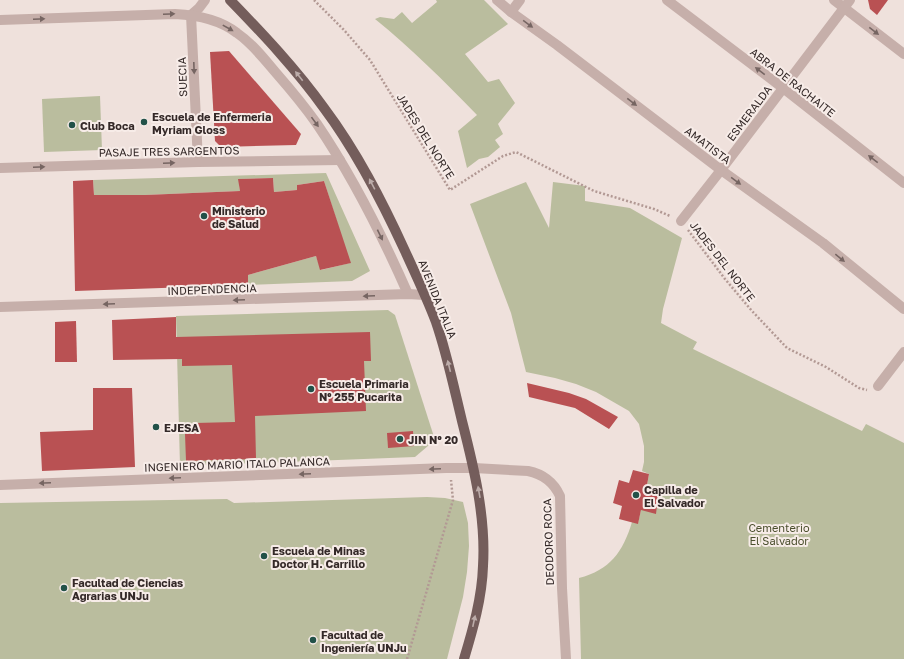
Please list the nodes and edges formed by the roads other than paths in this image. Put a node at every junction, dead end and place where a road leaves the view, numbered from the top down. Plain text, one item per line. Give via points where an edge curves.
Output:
1 (205, 0) edge
2 (230, 0) edge
3 (497, 0) edge
4 (520, 0) edge
5 (667, 0) edge
6 (834, 0) edge
7 (847, 4) edge
8 (511, 12) junction
9 (191, 15) junction
10 (0, 20) edge
11 (904, 54) edge
12 (783, 88) junction
13 (340, 160) junction
14 (198, 162) junction
15 (0, 168) edge
16 (721, 170) junction
17 (904, 183) edge
18 (681, 221) road end
19 (408, 294) junction
20 (425, 295) junction
21 (0, 307) edge
22 (904, 309) edge
23 (904, 352) edge
24 (878, 386) road end
25 (474, 468) junction
26 (0, 485) edge
27 (464, 659) edge
28 (566, 659) edge

1 - 9 street
20 -> 2 main road, AVENIDA ITALIA via 391,221 350,147 324,108 277,49
3 - 8 street, AMATISTA
4 - 8 street
12 -> 5 street, ABRA DE RACHAITE
6 - 7 street
7 -> 11 street
7 - 12 street, ESMERALDA
8 -> 16 street, AMATISTA
10 -> 9 street
9 -> 13 street via 214,20 237,33 253,47 316,123
9 -> 14 street, SUECIA
12 - 16 street, ESMERALDA
17 -> 12 street, ABRA DE RACHAITE
13 - 14 street, PASAJE TRES SARGENTOS
13 -> 19 street via 380,233
15 -> 14 street, PASAJE TRES SARGENTOS
16 - 18 street, ESMERALDA
16 -> 22 street, AMATISTA via 823,243
19 - 20 street, INDEPENDENCIA
19 -> 21 street, INDEPENDENCIA
25 -> 20 main road, AVENIDA ITALIA via 447,358
23 - 24 street
25 -> 26 street, INGENIERO MARIO ITALO PALANCA
27 -> 25 main road, AVENIDA ITALIA via 479,602 484,565 480,498
25 - 28 street, DEODORO ROCA via 534,472 557,489 560,496

